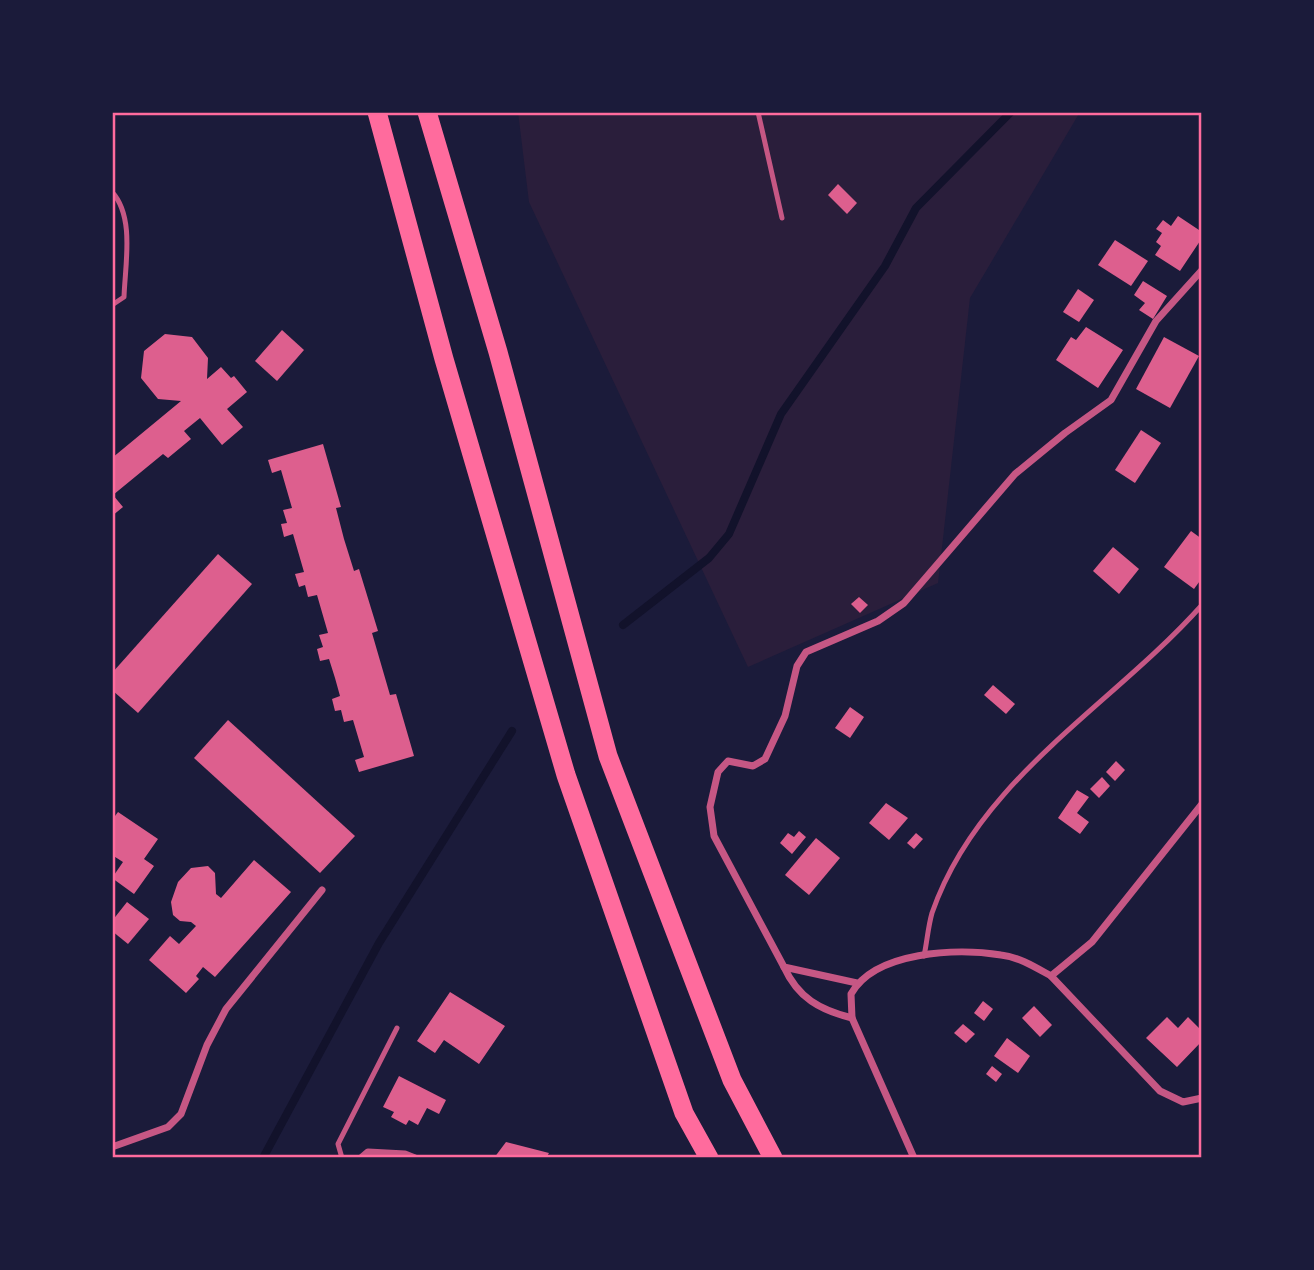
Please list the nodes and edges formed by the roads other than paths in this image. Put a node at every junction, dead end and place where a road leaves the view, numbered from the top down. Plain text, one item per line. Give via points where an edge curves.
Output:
1 (377, 112) edge
2 (427, 112) edge
3 (758, 112) edge
4 (112, 192) edge
5 (782, 218) dead end
6 (1202, 270) edge
7 (112, 305) edge
8 (1202, 606) edge
9 (1202, 804) edge
10 (322, 890) dead end
11 (924, 956) junction
12 (784, 967) junction
13 (1051, 976) junction
14 (857, 983) junction
15 (852, 1018) junction
16 (397, 1028) dead end
17 (1202, 1098) edge
18 (112, 1147) edge
19 (342, 1158) edge
20 (361, 1158) edge
21 (415, 1158) edge
22 (709, 1158) edge
23 (773, 1158) edge
24 (914, 1158) edge

1 - 22 highway via 566,775 684,1113
2 - 23 highway via 608,756 732,1080
3 - 5 lane
4 - 7 lane via 121,202 126,226 124,297
6 - 12 street via 1156,321 1111,400 1015,474 904,603 878,621 806,652 797,666 785,716 760,764 728,761 720,767 710,807 715,836
8 - 11 lane via 1080,717 1011,788 966,844 932,915
9 - 13 street via 1100,933
10 - 18 street via 226,1009 181,1114 168,1127
11 - 13 street via 1001,955
11 - 14 street via 888,963
12 - 14 street
12 - 15 street via 795,989 811,1003
13 - 17 street via 1160,1090 1183,1102
14 - 15 street via 851,994
15 - 24 street
16 - 19 lane via 338,1144
20 - 21 street via 368,1152

